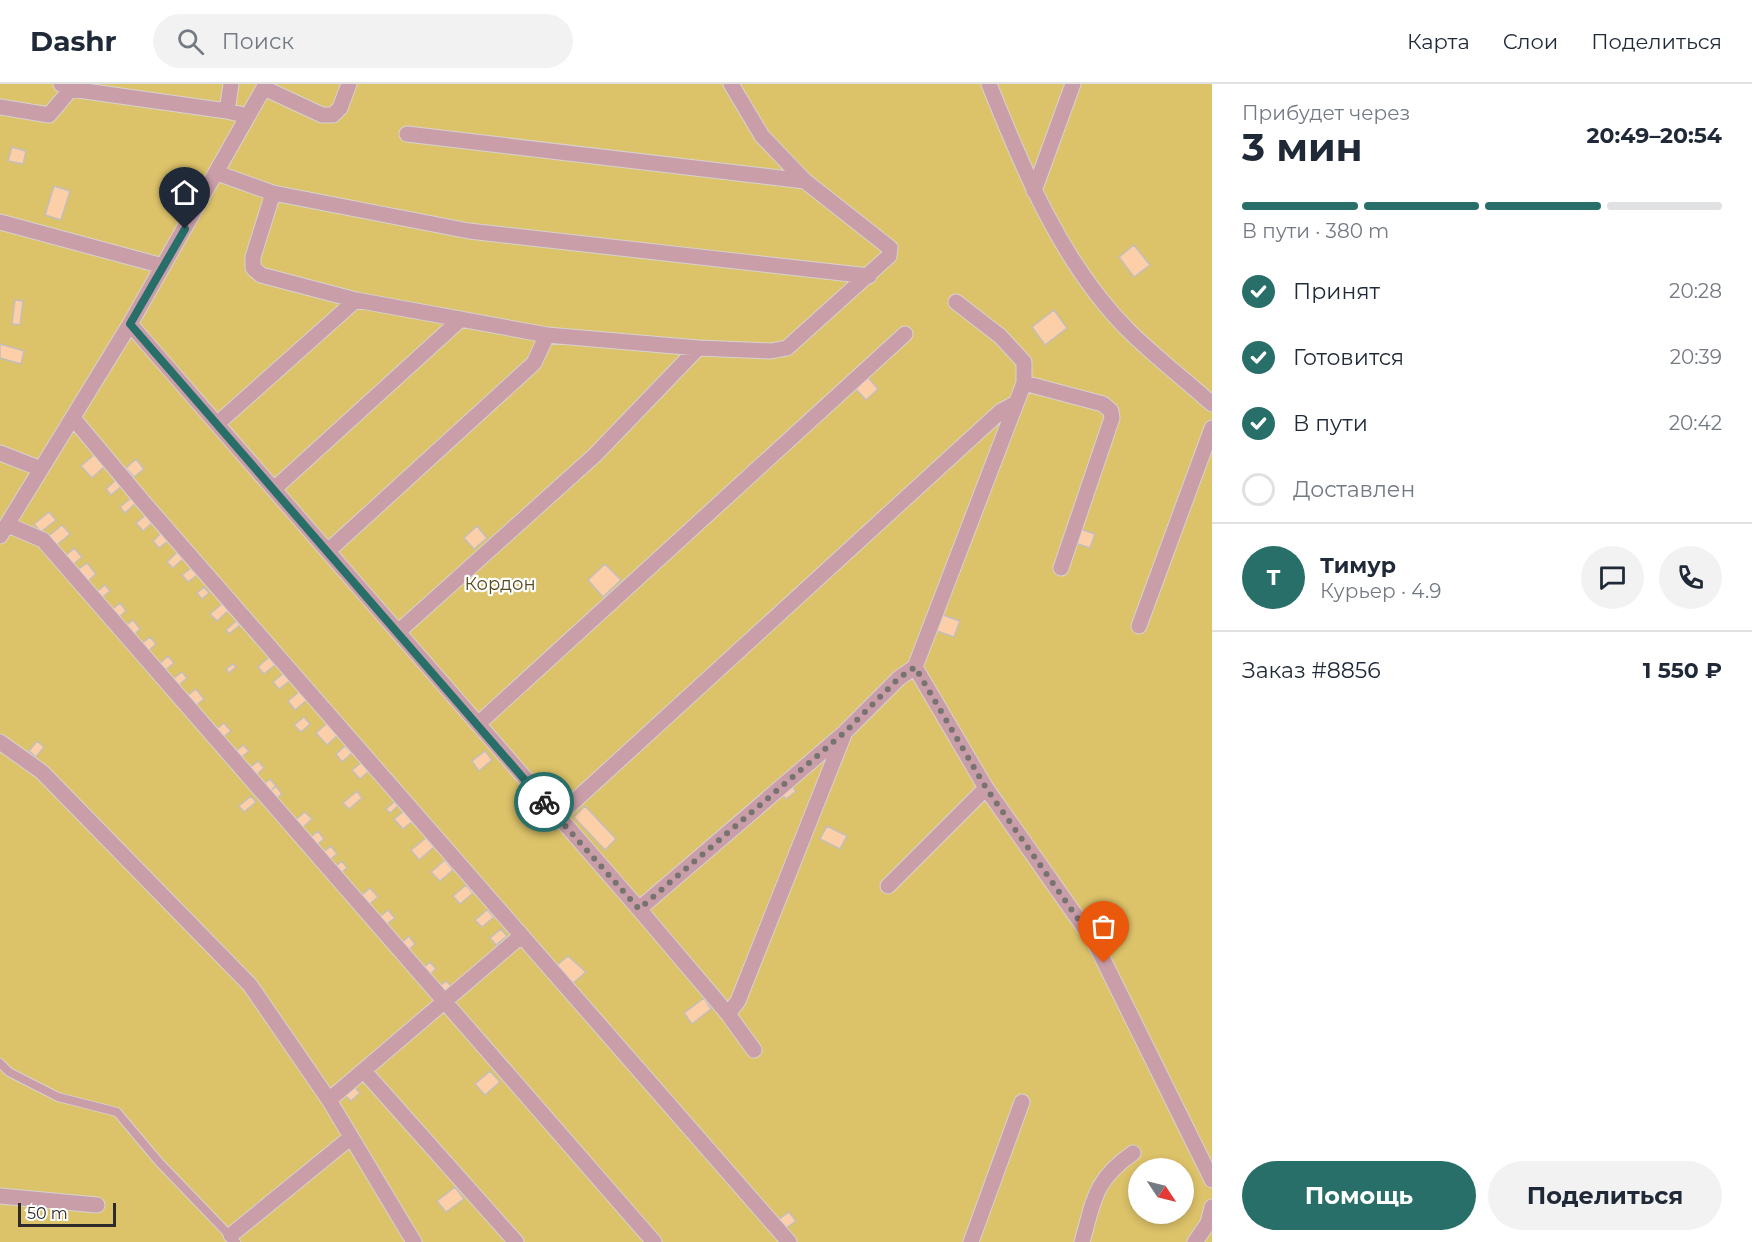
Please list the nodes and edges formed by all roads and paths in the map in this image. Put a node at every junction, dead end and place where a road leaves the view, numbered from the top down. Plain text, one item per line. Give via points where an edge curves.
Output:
1 (231, 84) edge
2 (349, 84) edge
3 (731, 84) edge
4 (989, 84) edge
5 (1073, 84) edge
6 (66, 86) edge
7 (265, 86) edge
8 (0, 106) edge
9 (226, 111) junction
10 (248, 116) junction
11 (407, 134) dead end
12 (217, 173) junction
13 (805, 182) junction
14 (1034, 191) junction
15 (273, 193) junction
16 (0, 222) edge
17 (163, 266) junction
18 (868, 276) junction
19 (356, 300) junction
20 (956, 302) dead end
21 (461, 319) junction
22 (130, 324) junction
23 (904, 334) dead end
24 (547, 335) junction
25 (698, 348) junction
26 (1024, 383) junction
27 (1016, 403) junction
28 (1212, 404) edge
29 (73, 418) junction
30 (219, 423) junction
31 (1212, 428) edge
32 (0, 453) edge
33 (41, 469) junction
34 (274, 489) junction
35 (4, 530) edge
36 (328, 551) junction
37 (1061, 568) dead end
38 (1139, 626) dead end
39 (398, 632) junction
40 (915, 667) junction
41 (478, 724) junction
42 (845, 732) junction
43 (0, 742) edge
44 (986, 788) junction
45 (557, 817) junction
46 (888, 886) dead end
47 (639, 909) junction
48 (521, 936) junction
49 (442, 1001) junction
50 (728, 1014) junction
51 (754, 1050) dead end
52 (0, 1063) edge
53 (363, 1071) junction
54 (329, 1100) junction
55 (1022, 1102) dead end
56 (350, 1138) junction
57 (1133, 1153) dead end
58 (1212, 1180) edge
59 (0, 1196) edge
60 (97, 1205) dead end
61 (1212, 1208) edge
62 (233, 1238) edge
63 (414, 1242) edge
64 (516, 1242) edge
65 (654, 1242) edge
66 (789, 1242) edge
67 (971, 1242) edge
68 (1082, 1242) edge
69 (1195, 1242) edge

1 - 9 street
2 - 7 street via 340,108 333,115 322,115
3 - 13 street via 762,136
4 - 14 street
5 - 14 street
6 - 8 street via 49,115
6 - 9 street
7 - 10 street
9 - 10 street
10 - 12 street
11 - 13 street
12 - 15 street
12 - 17 street
13 - 18 street via 890,248 889,256
14 - 28 street via 1082,273 1126,328
15 - 18 street via 469,231
15 - 19 street via 253,268 261,275
16 - 17 street
17 - 22 street
18 - 25 street via 787,348
19 - 21 street
19 - 30 street
20 - 26 street via 1000,336 1024,362
21 - 24 street
21 - 34 street
22 - 29 street
22 - 30 street
23 - 41 street
24 - 25 street
24 - 36 street via 534,363
25 - 39 street via 595,455
26 - 27 street
26 - 37 street via 1103,404 1113,418
27 - 40 street
27 - 45 street via 1001,411
29 - 33 street
29 - 48 street
30 - 34 street
31 - 38 street
32 - 33 street
33 - 35 street
34 - 36 street
35 - 49 street via 43,540
36 - 39 street
39 - 41 street
40 - 42 street
40 - 44 street
41 - 45 street
42 - 47 street
42 - 50 street via 738,1001
43 - 54 street via 42,772 250,985
44 - 46 street
44 - 58 street via 1095,943
45 - 47 street
47 - 50 street
48 - 49 street
48 - 66 street
49 - 53 street
49 - 65 street
50 - 51 street
52 - 62 lane via 9,1072 58,1097 117,1113
53 - 54 street
53 - 64 street
54 - 56 street
55 - 67 street
56 - 62 street
56 - 63 street
57 - 68 street via 1115,1165 1098,1187
59 - 60 street
61 - 69 street via 1208,1223

